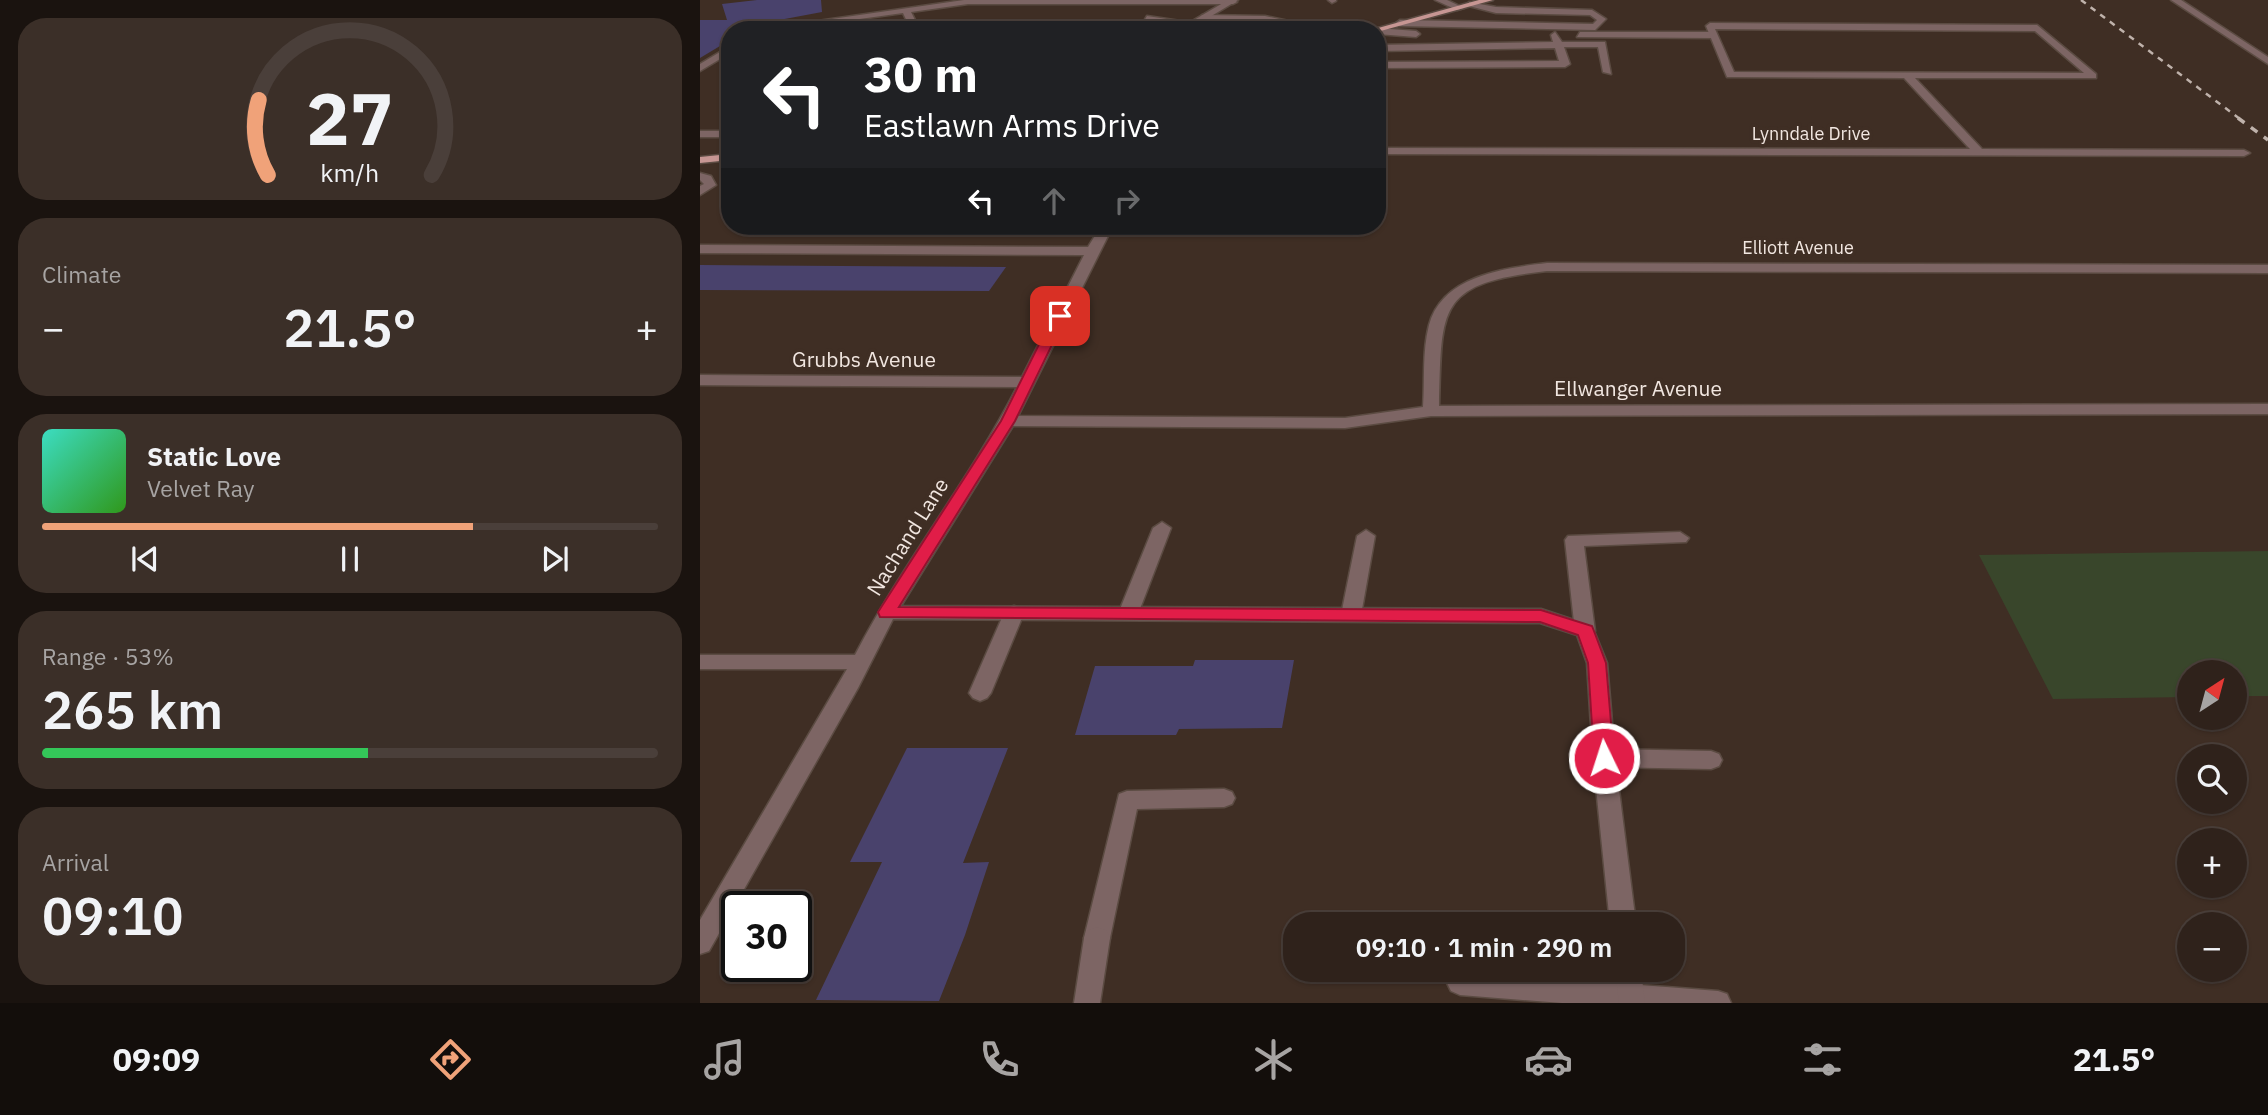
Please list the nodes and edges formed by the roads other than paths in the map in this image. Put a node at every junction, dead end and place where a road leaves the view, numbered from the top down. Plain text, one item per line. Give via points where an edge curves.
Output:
1 (1439, 0) edge
2 (1489, 0) edge
3 (2175, 0) edge
4 (1204, 1) edge
5 (1233, 1) edge
6 (1472, 4) junction
7 (1460, 8) junction
8 (905, 9) junction
9 (1496, 10) junction
10 (1202, 18) junction
11 (1147, 19) dead end
12 (822, 21) edge
13 (911, 21) edge
14 (1156, 21) edge
15 (1196, 21) edge
16 (1277, 21) edge
17 (1400, 23) junction
18 (1481, 26) junction
19 (1386, 28) edge
20 (1386, 31) edge
21 (1713, 35) junction
22 (1557, 39) junction
23 (1386, 48) edge
24 (721, 55) edge
25 (2268, 61) edge
26 (1386, 65) edge
27 (700, 68) edge
28 (1608, 72) dead end
29 (1907, 76) junction
30 (700, 134) edge
31 (721, 134) edge
32 (1386, 151) edge
33 (1979, 152) junction
34 (2244, 153) dead end
35 (721, 158) edge
36 (700, 160) edge
37 (700, 176) edge
38 (700, 191) edge
39 (1102, 235) edge
40 (700, 249) edge
41 (1092, 251) junction
42 (2268, 269) edge
43 (700, 380) edge
44 (1028, 382) junction
45 (2268, 409) edge
46 (1431, 411) junction
47 (1008, 421) junction
48 (1162, 528) dead end
49 (1366, 536) dead end
50 (1679, 538) dead end
51 (887, 612) junction
52 (1014, 613) junction
53 (1128, 614) junction
54 (1351, 615) junction
55 (1585, 631) junction
56 (700, 662) edge
57 (861, 662) junction
58 (980, 693) dead end
59 (1604, 758) junction
60 (1711, 760) dead end
61 (1224, 798) dead end
62 (1622, 912) edge
63 (700, 943) edge
64 (1460, 983) dead end
65 (1631, 989) edge
66 (1087, 1003) edge
67 (1718, 1003) edge

1 - 7 street
2 - 6 main road
3 - 25 street
4 - 5 street
4 - 8 street via 968,2
5 - 10 street
6 - 7 main road
6 - 9 street
7 - 17 main road
8 - 12 street
8 - 13 street
9 - 18 street
9 - 18 street via 1582,12 1602,19 1595,27
10 - 15 street
10 - 16 street
11 - 14 street
17 - 18 street
17 - 19 main road
20 - 22 street
21 - 22 street
21 - 29 street via 1730,75
21 - 29 street via 1710,26 2038,28 2093,76
22 - 23 street via 1469,49
22 - 26 street via 1565,64
22 - 28 street via 1602,44
24 - 27 street
29 - 33 street
30 - 31 street
32 - 33 street, Lynndale Drive
33 - 34 street, Lynndale Drive
35 - 36 main road
37 - 38 street via 710,185
39 - 41 street, Nachand Lane
40 - 41 street
41 - 44 street, Nachand Lane
42 - 46 street, Elliott Avenue via 1547,267 1506,271 1465,289 1441,310
43 - 44 street, Grubbs Avenue
44 - 47 street, Nachand Lane
45 - 46 street, Ellwanger Avenue
46 - 47 street, Ellwanger Avenue via 1345,423
47 - 51 street, Nachand Lane
48 - 53 street
49 - 54 street
50 - 55 street via 1574,540
51 - 52 street
51 - 57 street, Nachand Lane
52 - 53 street
52 - 58 street
53 - 54 street
54 - 55 street via 1541,616
55 - 59 street via 1597,663
56 - 57 street
57 - 63 street, Nachand Lane
59 - 60 street
59 - 62 street
61 - 66 street via 1127,800
64 - 65 street
65 - 67 street

